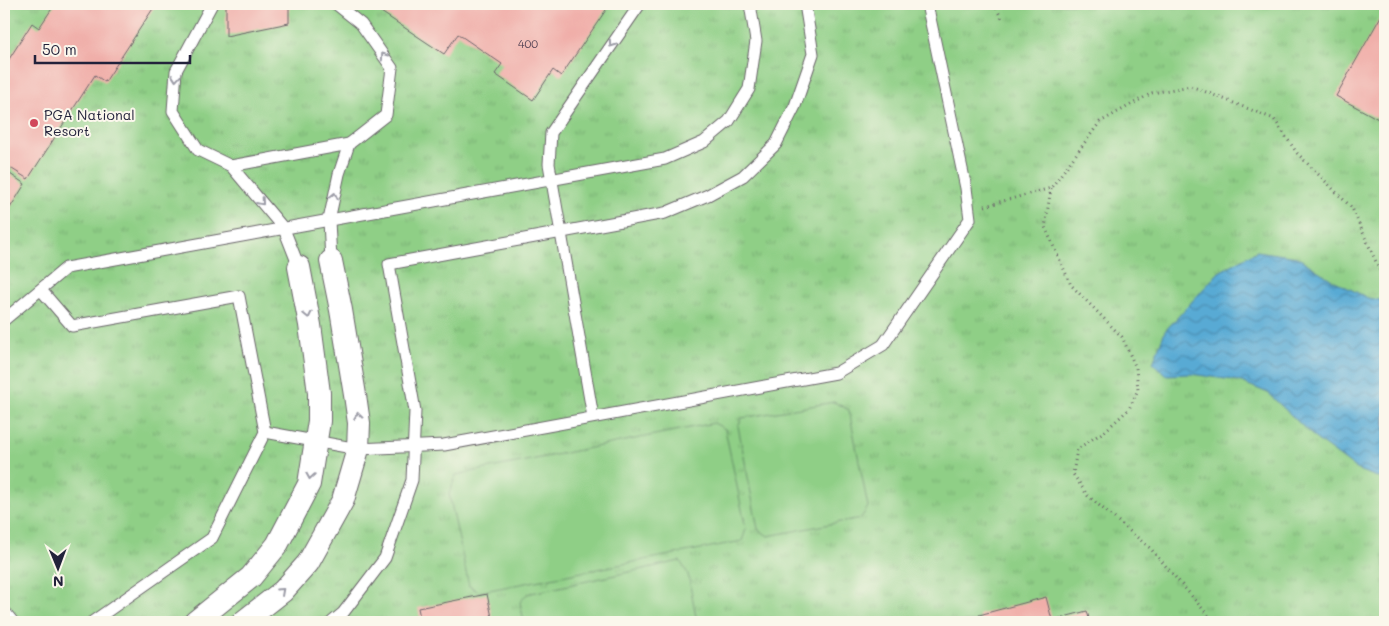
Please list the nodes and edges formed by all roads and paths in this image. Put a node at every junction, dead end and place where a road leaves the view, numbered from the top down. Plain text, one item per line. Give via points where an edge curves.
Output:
1 (212, 4) edge
2 (336, 4) edge
3 (640, 4) edge
4 (750, 4) edge
5 (805, 4) edge
6 (927, 4) edge
7 (994, 4) edge
8 (1002, 18) dead end
9 (349, 144) junction
10 (231, 166) junction
11 (552, 179) junction
12 (1051, 188) junction
13 (969, 210) junction
14 (329, 220) junction
15 (284, 228) junction
16 (561, 232) junction
17 (331, 262) joint
18 (299, 267) joint
19 (1385, 282) edge
20 (40, 290) junction
21 (6, 313) edge
22 (593, 418) junction
23 (265, 432) junction
24 (316, 441) junction
25 (413, 446) junction
26 (358, 450) junction
27 (4, 610) edge
28 (13, 622) edge
29 (92, 622) edge
30 (195, 622) edge
31 (243, 622) edge
32 (332, 622) edge
33 (1214, 622) edge

1 -> 10 lane via 176,71 173,110 198,150
9 -> 2 lane via 386,115 392,68 361,24
3 -> 11 lane via 551,132 549,164
4 - 11 lane via 756,41 749,89 729,121 704,142 665,159
5 - 16 lane via 813,54 795,106 776,144 743,176 708,195 665,212
6 - 13 lane
7 - 8 path
9 - 10 lane
14 -> 9 lane
10 -> 15 lane
11 - 14 lane
11 - 16 lane
12 - 13 path
12 - 19 path via 1100,122 1152,93 1191,86 1274,119 1297,153 1352,208
12 - 33 path via 1045,227 1071,285 1122,336 1136,368 1138,390 1129,409 1105,431 1077,449 1073,474 1088,496 1151,549
13 - 22 lane via 970,219 883,345 836,373
14 - 15 lane
14 - 17 lane
15 - 18 lane
15 - 20 lane via 66,268
16 - 22 lane
16 - 25 lane via 389,264 415,411
26 -> 17 street via 359,423
18 -> 24 street via 319,393
20 - 21 lane
20 - 23 lane via 72,326 239,296
22 - 25 lane via 444,445
23 - 24 lane
23 - 29 lane via 212,538
24 - 26 lane
24 -> 30 street via 310,484 277,545 251,577
25 - 26 lane
25 - 32 lane via 412,480 385,558 343,613
31 -> 26 street via 283,591 308,563 343,500
27 - 28 lane

